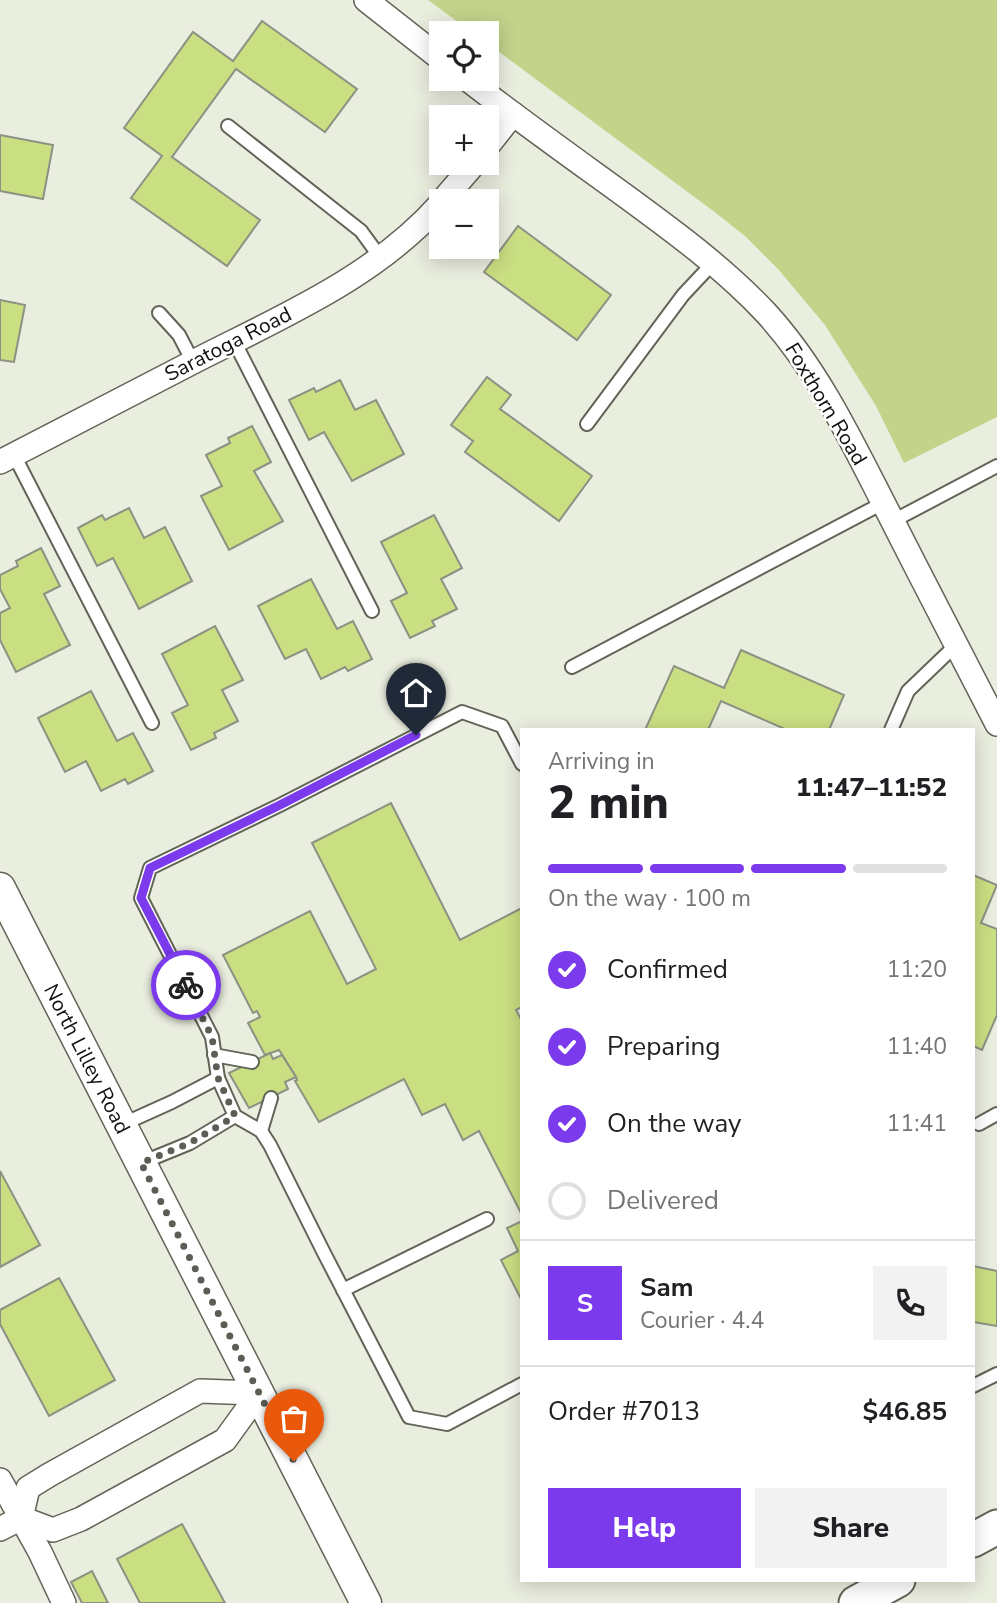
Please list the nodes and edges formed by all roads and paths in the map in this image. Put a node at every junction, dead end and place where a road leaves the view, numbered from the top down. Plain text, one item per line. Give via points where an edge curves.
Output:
1 (366, 0) edge
2 (429, 50) edge
3 (483, 91) edge
4 (513, 114) junction
5 (229, 126) dead end
6 (499, 132) edge
7 (465, 175) edge
8 (453, 189) edge
9 (429, 215) edge
10 (380, 257) junction
11 (713, 263) junction
12 (159, 313) dead end
13 (234, 341) junction
14 (193, 362) junction
15 (587, 424) dead end
16 (7, 459) edge
17 (997, 466) edge
18 (888, 512) junction
19 (372, 611) dead end
20 (956, 645) junction
21 (572, 667) dead end
22 (994, 713) edge
23 (152, 723) dead end
24 (892, 728) edge
25 (520, 760) edge
26 (0, 888) edge
27 (214, 1055) junction
28 (252, 1062) dead end
29 (218, 1078) junction
30 (271, 1098) dead end
31 (997, 1114) edge
32 (235, 1116) junction
33 (979, 1124) dead end
34 (121, 1125) junction
35 (261, 1131) junction
36 (141, 1163) junction
37 (487, 1219) dead end
38 (343, 1290) junction
39 (997, 1374) edge
40 (520, 1385) edge
41 (975, 1385) edge
42 (259, 1393) junction
43 (0, 1480) edge
44 (21, 1518) junction
45 (997, 1527) edge
46 (0, 1529) edge
47 (975, 1539) edge
48 (894, 1582) edge
49 (64, 1603) edge
50 (366, 1603) edge
51 (856, 1603) edge

1 - 2 street
3 - 4 street, Foxthorn Road
4 - 6 street
4 - 11 street, Foxthorn Road
5 - 10 lane via 361,231
7 - 8 street, Saratoga Road
9 - 10 street, Saratoga Road
10 - 13 street, Saratoga Road via 309,303
11 - 15 lane via 683,295
11 - 18 street, Foxthorn Road via 767,314 794,348 819,384
12 - 14 lane
13 - 14 street, Saratoga Road
13 - 19 lane
14 - 16 street, Saratoga Road
16 - 23 lane
17 - 18 lane
18 - 20 street, Foxthorn Road
18 - 21 lane
20 - 22 street, Foxthorn Road
20 - 24 lane via 908,691
25 - 27 lane via 502,726 462,712 150,868 141,898 212,1037
26 - 34 street, North Lilley Road
27 - 28 lane
27 - 29 lane
29 - 32 lane
29 - 34 lane
30 - 35 lane
31 - 33 lane
32 - 35 lane
32 - 36 lane via 190,1143
34 - 36 street, North Lilley Road
35 - 38 lane
36 - 42 street, North Lilley Road
37 - 38 lane
38 - 40 lane via 409,1417 447,1424
39 - 41 lane
42 - 44 street via 225,1440 82,1519 52,1530
42 - 44 street via 200,1391 28,1488
42 - 50 street, North Lilley Road
43 - 44 street
44 - 46 street
44 - 49 street
45 - 47 main road
48 - 51 main road

